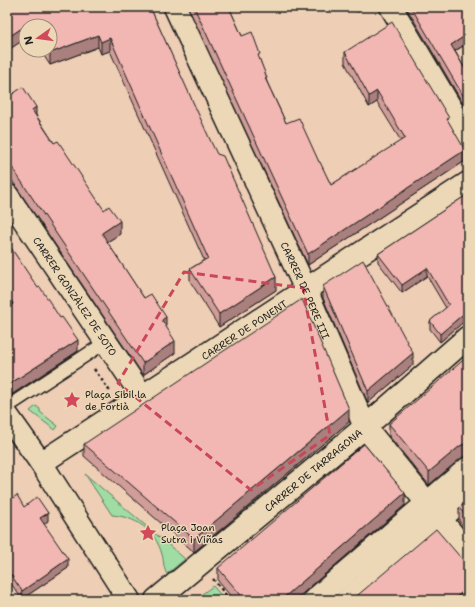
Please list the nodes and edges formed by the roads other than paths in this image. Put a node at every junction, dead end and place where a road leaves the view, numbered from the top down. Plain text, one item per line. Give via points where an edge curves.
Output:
1 (175, 7) edge
2 (391, 7) edge
3 (468, 137) edge
4 (468, 183) edge
5 (7, 195) edge
6 (306, 290) junction
7 (468, 337) edge
8 (106, 342) junction
9 (143, 397) junction
10 (7, 407) edge
11 (7, 416) edge
12 (365, 427) junction
13 (41, 463) junction
14 (468, 468) edge
15 (468, 495) edge
16 (433, 511) junction
17 (468, 553) edge
18 (129, 600) edge
19 (156, 600) edge
20 (314, 600) edge
21 (347, 600) edge

1 - 6 street, CARRER DE PERE III
2 - 3 street
4 - 6 street, CARRER DE PONENT
5 - 8 street, CARRER GONZÀLEZ DE SOTO
6 - 9 street, CARRER DE PONENT
6 - 12 street, CARRER DE PERE III
7 - 12 street, CARRER DE TARRAGONA
8 - 9 street, CARRER GONZÀLEZ DE SOTO
8 - 10 lane
9 - 13 street, CARRER DE PONENT
11 - 13 street
12 - 16 street, CARRER DE PERE III
12 - 19 street, CARRER DE TARRAGONA
13 - 18 street
14 - 16 street
15 - 16 street
16 - 17 street, CARRER DE PERE III
16 - 20 street
16 - 21 street

